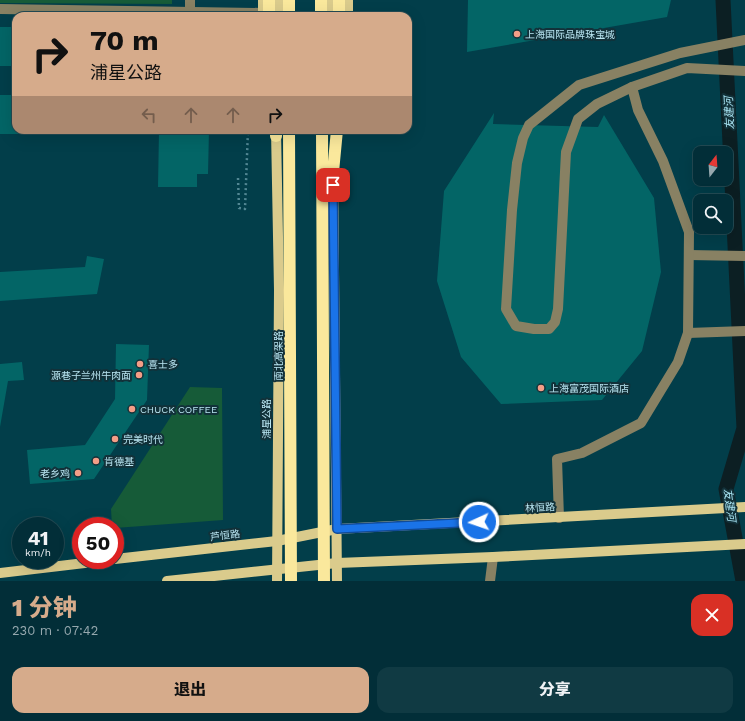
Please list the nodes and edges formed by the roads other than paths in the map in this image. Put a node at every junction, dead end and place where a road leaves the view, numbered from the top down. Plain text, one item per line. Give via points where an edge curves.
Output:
1 (190, 0) edge
2 (263, 0) edge
3 (270, 0) edge
4 (280, 0) edge
5 (289, 0) edge
6 (321, 0) edge
7 (331, 0) edge
8 (339, 0) edge
9 (348, 0) edge
10 (0, 9) edge
11 (190, 12) joint
12 (265, 12) edge
13 (266, 12) edge
14 (280, 12) edge
15 (289, 12) edge
16 (321, 12) edge
17 (331, 12) edge
18 (339, 12) edge
19 (348, 12) edge
20 (741, 41) edge
21 (742, 71) edge
22 (632, 87) junction
23 (276, 134) edge
24 (289, 134) edge
25 (322, 134) edge
26 (332, 134) edge
27 (337, 134) edge
28 (341, 134) edge
29 (333, 172) junction
30 (689, 255) junction
31 (745, 256) edge
32 (745, 331) edge
33 (688, 333) junction
34 (745, 507) edge
35 (558, 518) junction
36 (337, 529) junction
37 (277, 541) junction
38 (745, 544) edge
39 (493, 557) junction
40 (124, 558) edge
41 (337, 562) junction
42 (72, 564) edge
43 (277, 568) junction
44 (0, 573) edge
45 (167, 581) edge
46 (277, 581) edge
47 (291, 581) edge
48 (324, 581) edge
49 (337, 581) edge
50 (490, 581) edge

1 - 11 lane
2 - 12 main road
3 - 13 highway
4 - 14 main road
5 - 15 highway
6 - 16 highway
7 - 17 main road
8 - 18 highway
9 - 19 main road
10 - 11 lane
20 - 22 lane via 680,53 579,85 528,125 522,138 517,163 506,309 516,326 549,329 555,322 559,295 566,152 575,125 578,119 597,104
21 - 22 lane via 687,68
22 - 30 lane via 638,110 663,161 689,232
23 - 37 main road, 浦星公路 via 279,290
24 - 47 highway, 南北高架路, bridge
25 - 48 highway, bridge
26 - 29 main road
27 - 29 highway
28 - 29 main road
29 - 36 main road
30 - 31 lane
30 - 33 lane
32 - 33 lane
33 - 35 lane via 678,362 641,423 582,453 558,459
34 - 35 main road, 林恒路
35 - 36 main road, 林恒路
36 - 37 main road, 芦恒路
36 - 41 main road
37 - 40 main road, 芦恒路
37 - 43 main road, 浦星公路
38 - 39 main road
39 - 41 main road
39 - 50 lane
41 - 43 main road
41 - 49 main road
42 - 44 main road
43 - 45 main road
43 - 46 main road, 浦星公路

